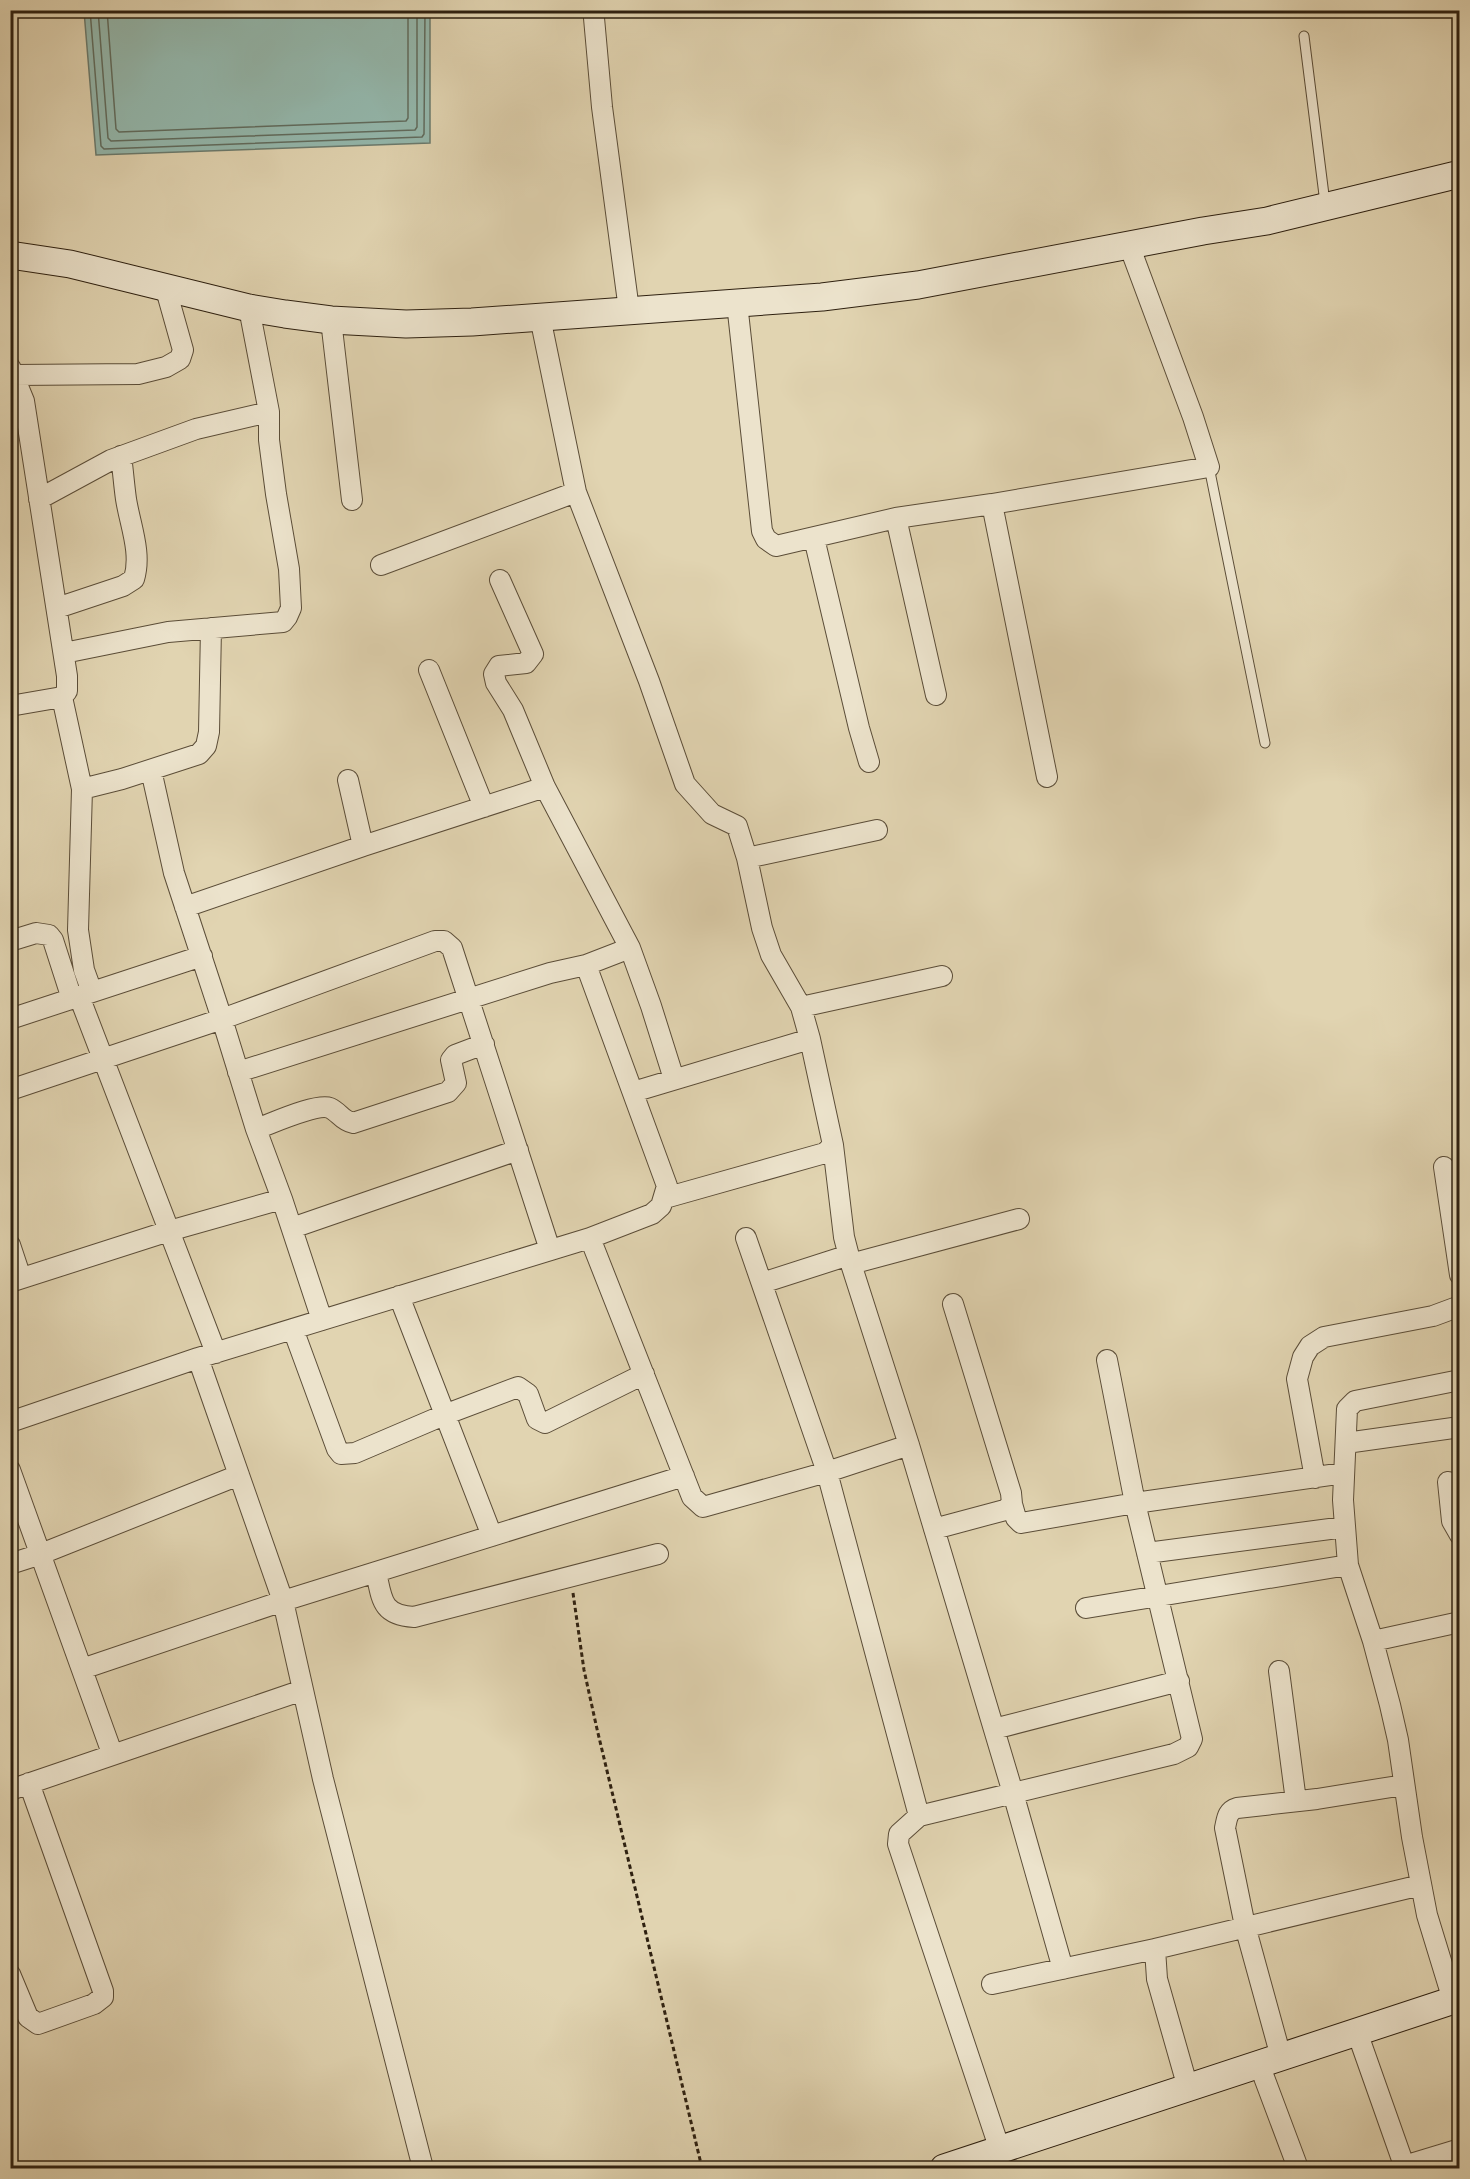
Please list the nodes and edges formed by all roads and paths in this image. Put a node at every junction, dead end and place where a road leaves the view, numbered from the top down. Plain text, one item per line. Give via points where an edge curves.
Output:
1 (595, 10) edge
2 (1305, 36) dead end
3 (1460, 174) edge
4 (1325, 208) junction
5 (1129, 245) junction
6 (10, 255) edge
7 (165, 286) junction
8 (737, 303) junction
9 (249, 308) junction
10 (630, 310) junction
11 (540, 317) junction
12 (330, 320) junction
13 (12, 371) edge
14 (269, 412) junction
15 (121, 456) junction
16 (1209, 466) junction
17 (576, 492) junction
18 (39, 499) junction
19 (352, 500) dead end
20 (992, 504) junction
21 (896, 518) junction
22 (814, 538) junction
23 (381, 565) dead end
24 (500, 580) dead end
25 (57, 609) junction
26 (211, 628) junction
27 (64, 653) junction
28 (429, 670) dead end
29 (936, 695) dead end
30 (62, 697) junction
31 (10, 706) edge
32 (1265, 743) dead end
33 (869, 762) dead end
34 (150, 770) junction
35 (1047, 777) dead end
36 (348, 780) dead end
37 (546, 787) junction
38 (82, 789) junction
39 (484, 807) junction
40 (877, 830) dead end
41 (363, 846) junction
42 (747, 858) junction
43 (185, 907) junction
44 (10, 942) edge
45 (630, 948) junction
46 (202, 956) junction
47 (586, 964) junction
48 (942, 976) dead end
49 (81, 996) junction
50 (469, 1000) junction
51 (801, 1007) junction
52 (10, 1019) edge
53 (222, 1019) junction
54 (810, 1039) junction
55 (484, 1044) junction
56 (105, 1060) junction
57 (238, 1072) junction
58 (674, 1079) junction
59 (10, 1090) edge
60 (633, 1092) junction
61 (256, 1129) junction
62 (833, 1144) junction
63 (518, 1150) junction
64 (1444, 1167) dead end
65 (665, 1198) junction
66 (282, 1199) junction
67 (1019, 1219) dead end
68 (292, 1228) junction
69 (170, 1231) junction
70 (590, 1238) junction
71 (746, 1238) dead end
72 (10, 1245) edge
73 (550, 1250) junction
74 (850, 1260) junction
75 (1460, 1275) edge
76 (16, 1280) edge
77 (762, 1283) junction
78 (399, 1296) junction
79 (953, 1304) dead end
80 (1460, 1306) edge
81 (322, 1320) junction
82 (293, 1329) junction
83 (207, 1356) junction
84 (1107, 1360) dead end
85 (644, 1374) junction
86 (1460, 1380) edge
87 (444, 1415) junction
88 (10, 1422) edge
89 (1460, 1427) edge
90 (1346, 1443) junction
91 (909, 1445) junction
92 (10, 1470) edge
93 (827, 1472) junction
94 (1344, 1473) junction
95 (239, 1475) junction
96 (684, 1476) junction
97 (1315, 1478) junction
98 (1448, 1482) dead end
99 (1135, 1503) junction
100 (1012, 1504) junction
101 (1345, 1527) junction
102 (934, 1529) junction
103 (1460, 1535) edge
104 (492, 1536) junction
105 (1147, 1553) junction
106 (41, 1554) junction
107 (658, 1554) dead end
108 (10, 1564) edge
109 (1348, 1565) junction
110 (376, 1572) junction
111 (570, 1577) junction
112 (1157, 1595) junction
113 (283, 1601) junction
114 (1086, 1608) dead end
115 (1460, 1622) edge
116 (1373, 1641) junction
117 (82, 1669) junction
118 (1279, 1671) dead end
119 (1179, 1681) junction
120 (303, 1690) junction
121 (994, 1730) junction
122 (112, 1753) junction
123 (29, 1783) junction
124 (1404, 1785) junction
125 (10, 1790) edge
126 (1013, 1793) junction
127 (1296, 1801) junction
128 (920, 1816) junction
129 (1421, 1885) junction
130 (1245, 1926) junction
131 (1155, 1949) junction
132 (1063, 1969) junction
133 (10, 1974) edge
134 (992, 1984) dead end
135 (1456, 1999) edge
136 (1357, 2032) junction
137 (1270, 2061) junction
138 (1188, 2088) junction
139 (1460, 2149) edge
140 (1000, 2150) junction
141 (1400, 2167) edge
142 (423, 2169) edge
143 (702, 2169) edge
144 (944, 2169) edge
145 (1298, 2169) edge

1 - 10 street via 602,107
2 - 4 lane
3 - 4 main road
4 - 5 main road
5 - 8 main road via 918,285
5 - 16 street
6 - 7 main road
7 - 9 main road
7 - 13 street via 183,350 180,359 166,367 138,374
8 - 10 main road
8 - 22 street via 762,531 776,546
9 - 12 main road
9 - 14 street
10 - 11 main road
11 - 12 main road via 406,324
11 - 17 street
12 - 19 street
13 - 18 street via 24,401
14 - 15 street via 196,429
14 - 26 street via 269,440 289,569 291,608 283,622
15 - 18 street
15 - 25 street via 136,555 134,579
16 - 20 street
16 - 32 lane
17 - 23 street
17 - 42 street via 685,784 712,814 737,826
18 - 25 street
20 - 21 street
20 - 35 street
21 - 22 street
21 - 29 street
22 - 33 street
24 - 37 street via 532,654 526,663 499,666 494,674
25 - 27 street
26 - 27 street via 168,632
26 - 34 street via 206,746 200,754
27 - 30 street via 68,676 67,691
28 - 39 street
30 - 31 street
30 - 38 street
34 - 38 street
34 - 43 street
36 - 41 street
37 - 39 street
37 - 45 street
38 - 49 street via 78,930 84,970
39 - 41 street
40 - 42 street
41 - 43 street
42 - 51 street via 771,955
43 - 46 street
44 - 49 street via 36,933 49,935
45 - 47 street
45 - 58 street
46 - 49 street
46 - 53 street
47 - 50 street
47 - 60 street
48 - 51 street
49 - 52 street
49 - 56 street
50 - 53 street via 453,948 444,940
50 - 55 street
50 - 57 street
51 - 54 street
53 - 56 street
53 - 57 street
54 - 58 street
54 - 62 street
55 - 61 street via 451,1060 456,1083 448,1092 353,1123 331,1108 318,1107
55 - 63 street
56 - 59 street
56 - 69 street
57 - 61 street
58 - 60 street
60 - 65 street via 667,1186
61 - 66 street
62 - 65 street via 825,1153
62 - 74 street
63 - 68 street
63 - 73 street
64 - 75 street
65 - 70 street via 652,1214
66 - 68 street
66 - 69 street
67 - 74 street
68 - 81 street
69 - 76 street
69 - 83 street
70 - 73 street
70 - 85 street
71 - 77 street
72 - 76 street
73 - 78 street
74 - 77 street
74 - 91 street
77 - 93 street
78 - 81 street
78 - 87 street
79 - 100 street
80 - 97 street via 1433,1316 1324,1337 1310,1346 1297,1379
81 - 82 street
82 - 83 street
82 - 87 street via 341,1454 355,1453
83 - 88 street
83 - 95 street
84 - 99 street
85 - 87 street via 544,1423 537,1419 528,1394 518,1387
85 - 96 street
86 - 90 street via 1355,1401 1347,1409
87 - 104 street
89 - 90 street
90 - 94 street
91 - 93 street
91 - 102 street
92 - 106 street
93 - 96 street via 704,1508 692,1497
93 - 128 street
94 - 97 street
94 - 101 street
95 - 106 street
95 - 113 street
96 - 104 street
97 - 99 street
98 - 103 street via 1452,1521
99 - 100 street via 1021,1523
99 - 105 street
100 - 102 street via 1005,1510
101 - 105 street
101 - 109 street
102 - 121 street
104 - 110 street
105 - 112 street
106 - 108 street
106 - 117 street
107 - 111 street
109 - 112 street
109 - 116 street
110 - 111 street via 383,1603 391,1613 414,1617
110 - 113 street
111 - 143 path via 597,1729
112 - 114 street
112 - 119 street
113 - 117 street
113 - 120 street
115 - 116 street
116 - 124 street via 1398,1740
117 - 122 street
118 - 127 street
119 - 121 street
119 - 126 street via 1192,1739 1188,1747 1174,1754
120 - 122 street
120 - 142 street
121 - 126 street
122 - 123 street
123 - 125 street
123 - 133 street via 103,1997 94,2004 38,2024 28,2017
124 - 127 street
124 - 129 street
126 - 128 street
126 - 132 street
127 - 130 street via 1237,1808 1227,1816 1225,1828
128 - 140 street via 899,1834 898,1844
129 - 130 street
129 - 135 street via 1427,1915
130 - 131 street
130 - 137 street
131 - 132 street
131 - 138 street via 1157,1979
132 - 134 street
135 - 136 main road
136 - 137 main road
136 - 141 street
137 - 138 main road
137 - 145 street
138 - 140 main road
139 - 141 street
140 - 144 main road

